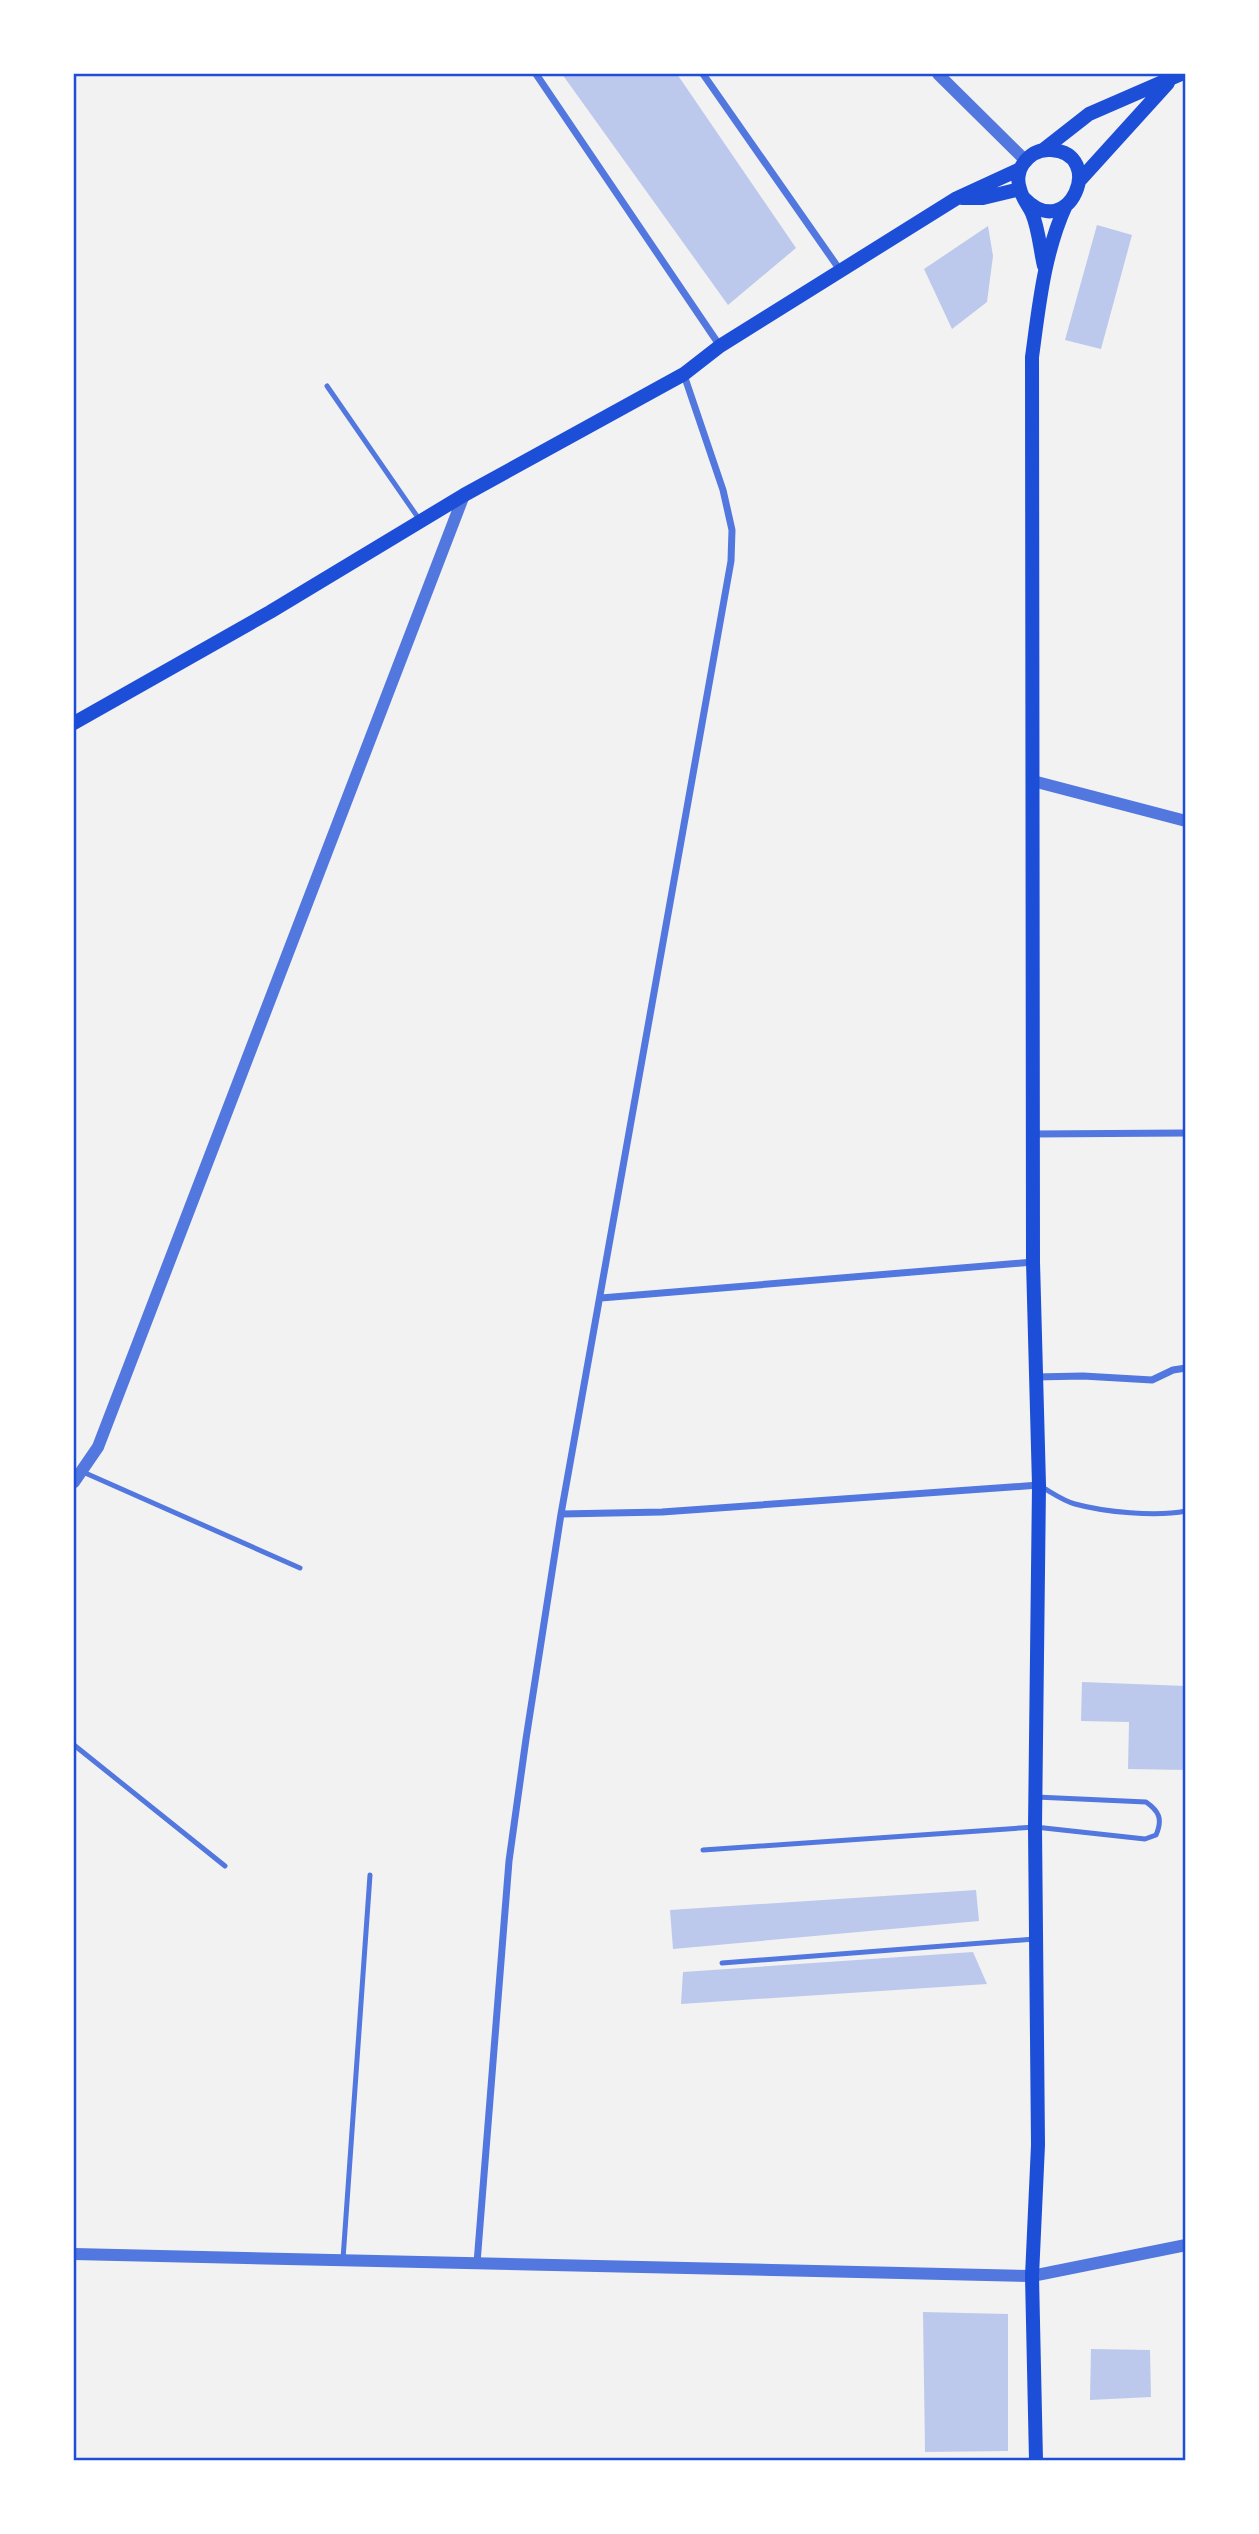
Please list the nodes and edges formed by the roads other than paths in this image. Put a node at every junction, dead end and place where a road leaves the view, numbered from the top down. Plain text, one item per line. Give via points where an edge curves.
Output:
1 (536, 74) edge
2 (703, 74) edge
3 (938, 74) edge
4 (1176, 76) edge
5 (1043, 150) junction
6 (1023, 165) junction
7 (1080, 180) junction
8 (1022, 194) junction
9 (957, 198) junction
10 (1066, 205) junction
11 (841, 271) junction
12 (1045, 271) junction
13 (720, 346) junction
14 (684, 374) junction
15 (327, 386) dead end
16 (464, 495) junction
17 (420, 522) junction
18 (74, 723) edge
19 (1033, 781) junction
20 (1185, 821) edge
21 (1185, 1133) edge
22 (1033, 1134) junction
23 (1033, 1262) junction
24 (601, 1298) junction
25 (1185, 1368) edge
26 (1035, 1377) junction
27 (83, 1472) junction
28 (74, 1482) edge
29 (1039, 1485) junction
30 (1185, 1511) edge
31 (561, 1514) junction
32 (300, 1569) dead end
33 (74, 1745) edge
34 (1037, 1797) junction
35 (1035, 1827) junction
36 (703, 1850) dead end
37 (225, 1866) dead end
38 (370, 1875) dead end
39 (1037, 1939) junction
40 (722, 1963) dead end
41 (1185, 2245) edge
42 (74, 2254) edge
43 (343, 2259) junction
44 (477, 2263) junction
45 (1032, 2276) junction
46 (1036, 2460) edge

1 - 13 street
2 - 11 street
3 - 6 street
4 - 5 main road via 1089,114
4 - 7 main road
5 - 6 main road via 1033,153
5 - 7 main road via 1054,150 1072,160
6 - 8 main road
6 - 9 main road
7 - 10 main road via 1074,199
8 - 9 main road
8 - 10 main road via 1039,209 1058,210
8 - 12 main road via 1032,214
9 - 11 main road
10 - 12 main road
11 - 13 main road
12 - 19 main road via 1032,357
13 - 14 main road
14 - 16 main road
14 - 24 street via 723,490 732,530 731,561
15 - 17 lane
16 - 17 main road
16 - 27 street via 101,1438
17 - 18 main road
19 - 20 street
19 - 22 main road
21 - 22 street
22 - 23 main road
23 - 24 street
23 - 26 main road
24 - 31 street
25 - 26 street via 1152,1380
26 - 29 main road
27 - 28 street
27 - 32 lane
29 - 30 lane via 1073,1504 1141,1513
29 - 31 street via 662,1512
29 - 34 main road
31 - 44 street via 509,1861
33 - 37 lane
34 - 35 main road
34 - 35 lane via 1146,1801 1157,1809 1160,1826 1156,1835 1145,1839
35 - 36 lane
35 - 39 main road
38 - 43 lane
39 - 40 lane
39 - 45 main road via 1038,2145
41 - 45 street
42 - 43 street
43 - 44 street
44 - 45 street
45 - 46 main road

